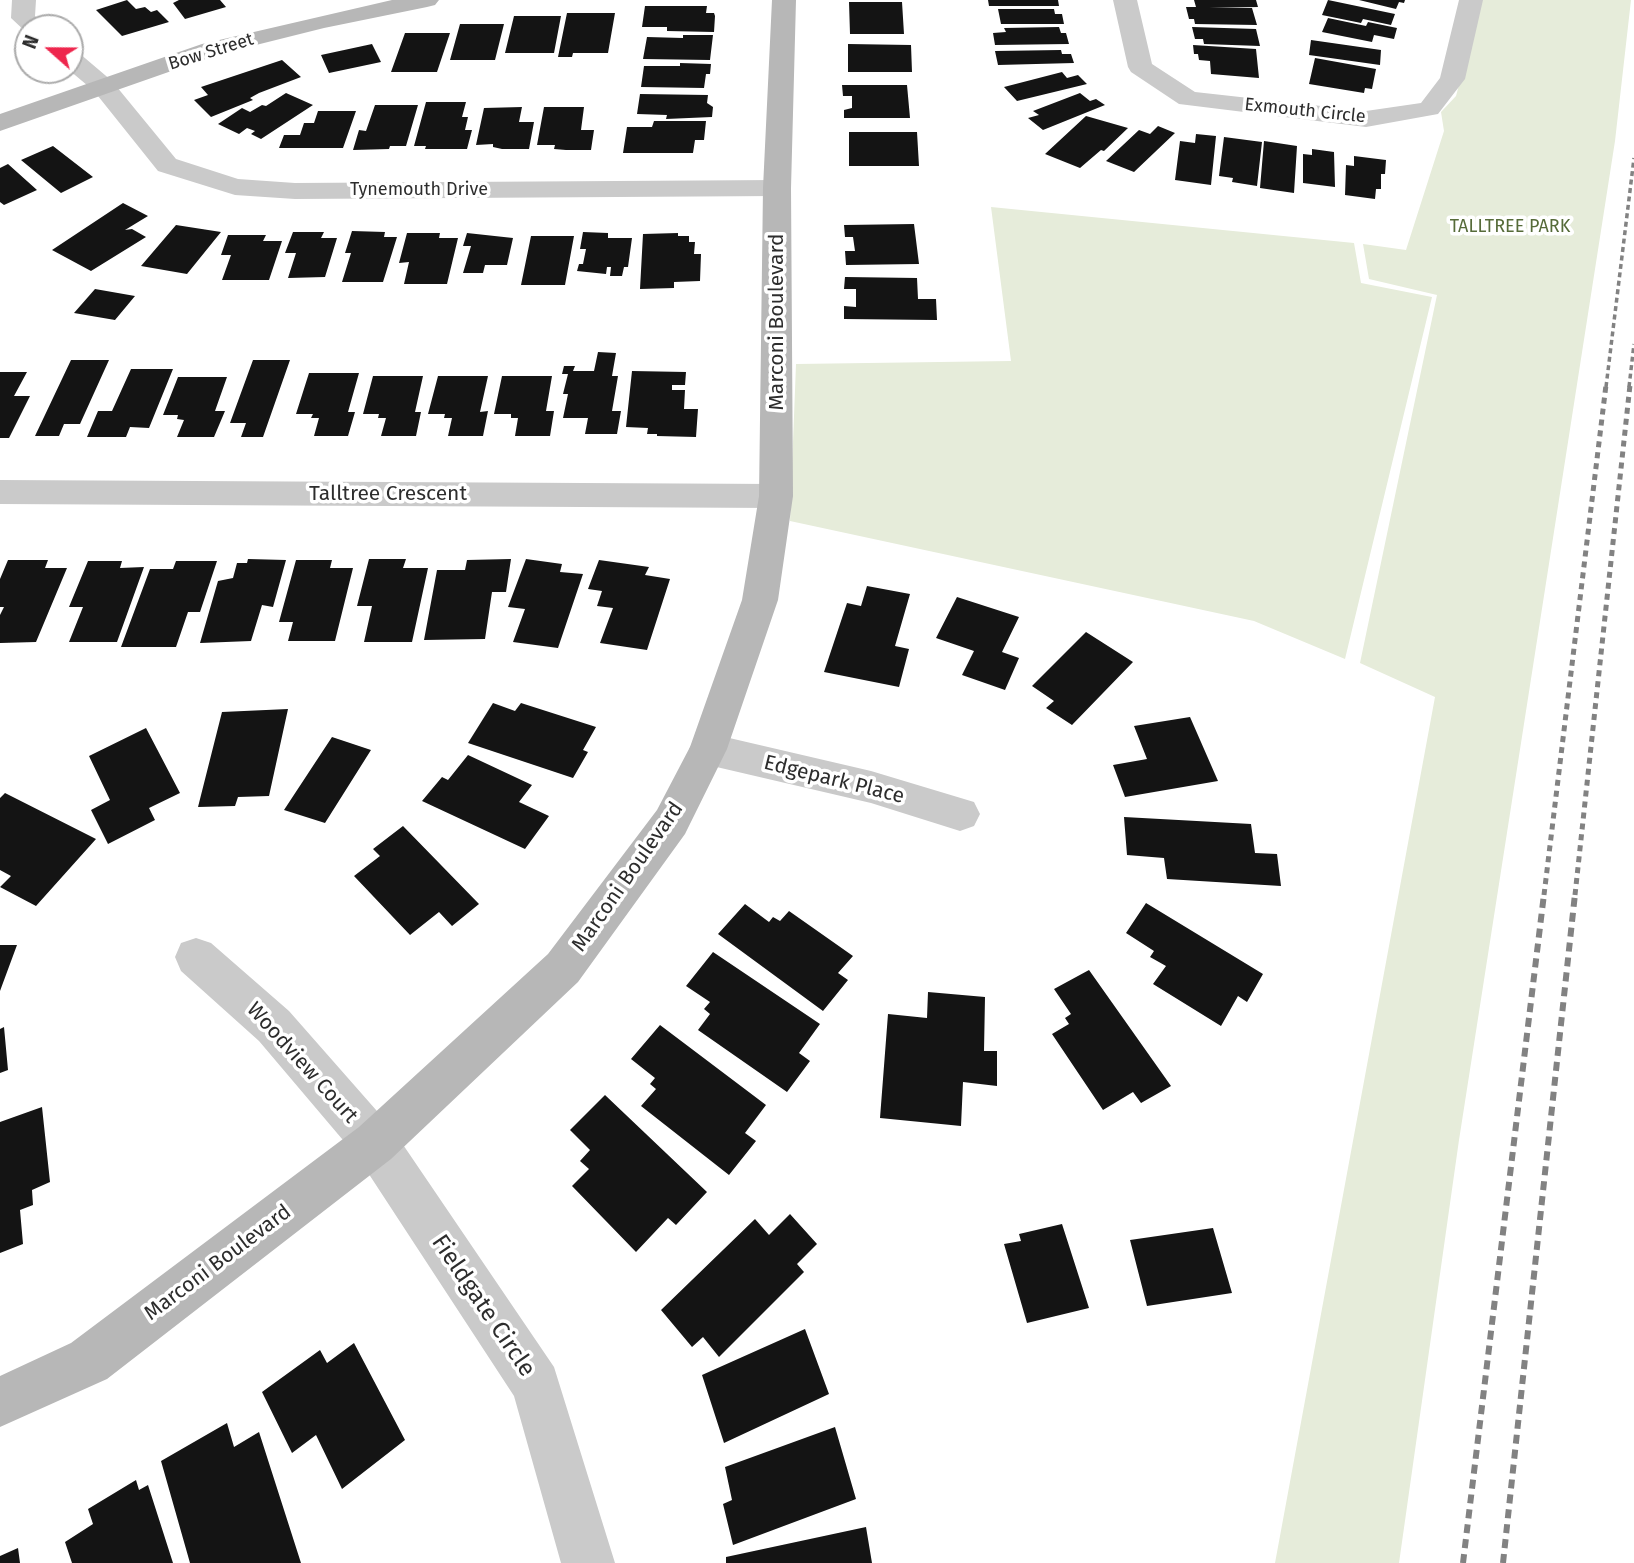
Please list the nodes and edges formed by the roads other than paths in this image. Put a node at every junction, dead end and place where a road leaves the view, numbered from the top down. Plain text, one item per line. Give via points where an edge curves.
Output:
1 (427, 0) edge
2 (784, 0) edge
3 (1125, 0) edge
4 (1471, 0) edge
5 (84, 70) edge
6 (103, 86) junction
7 (0, 123) edge
8 (777, 188) junction
9 (0, 492) edge
10 (776, 496) junction
11 (708, 749) junction
12 (960, 814) dead end
13 (196, 957) dead end
14 (374, 1143) junction
15 (0, 1402) edge
16 (588, 1563) edge

1 - 6 street, Bow Street via 211,49
2 - 8 street, Marconi Boulevard
3 - 4 street, Exmouth Circle via 1140,67 1188,99 1366,120 1429,109 1452,79
5 - 6 street, Tynemouth Drive
6 - 7 street, Bow Street
6 - 8 street, Tynemouth Drive via 167,165 234,187 295,191
8 - 10 street, Marconi Boulevard
9 - 10 street, Talltree Crescent
10 - 11 street, Marconi Boulevard via 760,600
11 - 12 street, Edgepark Place via 871,787
11 - 14 street, Marconi Boulevard via 671,822 563,968
13 - 14 street, Woodview Court via 274,1026
14 - 15 street, Marconi Boulevard via 89,1361
14 - 16 street, Fieldgate Circle via 536,1385

